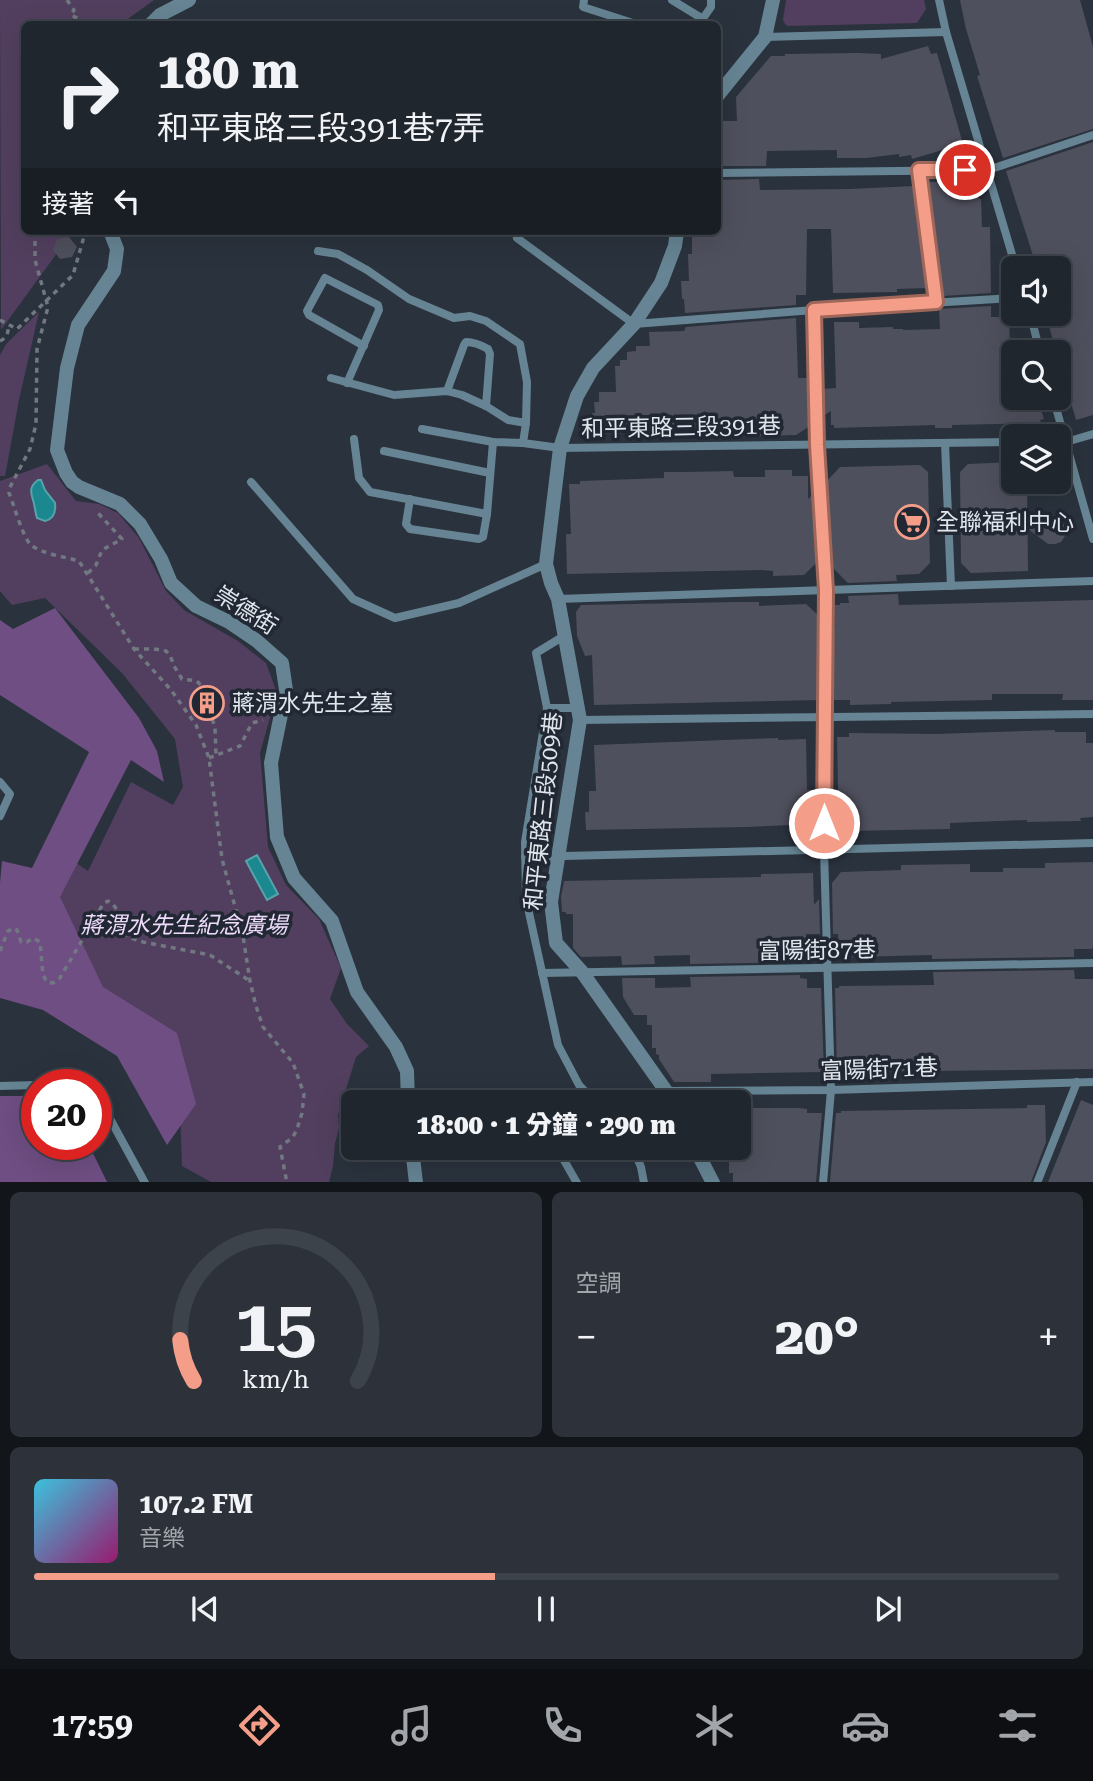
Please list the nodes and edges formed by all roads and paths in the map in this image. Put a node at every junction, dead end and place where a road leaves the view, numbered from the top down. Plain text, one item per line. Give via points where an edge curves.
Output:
1 (67, 0) edge
2 (189, 0) edge
3 (584, 0) edge
4 (672, 0) edge
5 (712, 0) edge
6 (773, 0) edge
7 (939, 0) edge
8 (83, 21) edge
9 (154, 21) edge
10 (627, 21) edge
11 (700, 21) edge
12 (702, 21) edge
13 (946, 32) junction
14 (765, 37) junction
15 (721, 91) edge
16 (1093, 135) edge
17 (919, 170) junction
18 (988, 170) junction
19 (721, 173) edge
20 (35, 235) edge
21 (84, 235) edge
22 (112, 235) edge
23 (676, 235) edge
24 (517, 238) dead end
25 (318, 251) dead end
26 (1013, 256) edge
27 (47, 299) junction
28 (1001, 299) edge
29 (936, 302) junction
30 (814, 310) junction
31 (0, 320) edge
32 (6, 323) junction
33 (634, 324) junction
34 (0, 341) edge
35 (364, 346) junction
36 (331, 378) dead end
37 (347, 383) junction
38 (447, 391) junction
39 (486, 406) junction
40 (526, 423) junction
41 (422, 429) dead end
42 (1093, 435) edge
43 (354, 439) dead end
44 (1071, 440) edge
45 (493, 442) junction
46 (1001, 442) edge
47 (523, 443) junction
48 (945, 443) junction
49 (817, 445) junction
50 (560, 448) junction
51 (384, 451) dead end
52 (1071, 470) edge
53 (489, 473) junction
54 (251, 482) dead end
55 (95, 494) junction
56 (410, 499) junction
57 (487, 514) junction
58 (1093, 539) edge
59 (546, 564) junction
60 (88, 573) junction
61 (1093, 582) edge
62 (951, 586) junction
63 (826, 590) junction
64 (558, 599) junction
65 (565, 636) junction
66 (134, 649) junction
67 (547, 708) junction
68 (579, 714) junction
69 (1093, 714) edge
70 (825, 718) junction
71 (279, 723) junction
72 (216, 755) junction
73 (209, 758) junction
74 (0, 782) edge
75 (0, 816) edge
76 (1093, 843) edge
77 (824, 850) junction
78 (558, 856) junction
79 (525, 857) junction
80 (0, 951) edge
81 (1093, 963) edge
82 (827, 969) junction
83 (582, 972) junction
84 (542, 973) junction
85 (250, 981) junction
86 (1093, 1082) edge
87 (1077, 1083) junction
88 (21, 1085) edge
89 (0, 1086) edge
90 (408, 1090) edge
91 (583, 1090) edge
92 (664, 1090) edge
93 (831, 1090) junction
94 (751, 1093) edge
95 (112, 1122) edge
96 (413, 1160) edge
97 (563, 1160) edge
98 (638, 1160) edge
99 (701, 1160) edge
100 (145, 1182) edge
101 (288, 1182) edge
102 (416, 1182) edge
103 (577, 1182) edge
104 (644, 1182) edge
105 (713, 1182) edge
106 (823, 1182) edge
107 (1037, 1182) edge

1 - 8 path via 74,10 71,15
2 - 9 street
3 - 10 lane via 583,7
4 - 11 lane
5 - 12 lane
6 - 14 street
7 - 13 lane
13 - 14 lane
13 - 18 lane
14 - 15 street
16 - 18 lane
17 - 18 lane
17 - 19 lane
17 - 29 lane
18 - 26 lane
20 - 27 path via 35,260
21 - 27 path via 73,275
22 - 55 street, 崇德街 via 117,249 114,271 78,325 67,368 57,450 72,482
23 - 33 street, 和平東路三段509巷 via 661,283
24 - 33 lane
25 - 40 lane via 338,254 408,299 454,318 486,321 520,344 527,382
27 - 32 path via 17,329
27 - 60 path via 37,349 36,424 9,494 32,546 79,561
28 - 29 lane
29 - 30 lane
30 - 33 lane
30 - 49 lane
31 - 32 path
32 - 34 path via 8,333
33 - 50 street, 和平東路三段509巷 via 593,368 577,396
35 - 35 lane via 309,315 325,278 380,308
35 - 37 lane
36 - 37 lane
37 - 38 lane via 394,395
38 - 39 lane
38 - 39 lane via 466,342 481,345 490,354
39 - 40 lane via 509,420
40 - 47 lane
41 - 45 lane, 和平東路三段391巷
42 - 44 lane
43 - 56 lane via 359,478 370,492
45 - 47 lane, 和平東路三段391巷
45 - 53 lane
46 - 48 lane, 和平東路三段391巷
47 - 50 lane, 和平東路三段391巷
48 - 49 lane, 和平東路三段391巷
48 - 62 lane
49 - 50 lane, 和平東路三段391巷
49 - 63 lane
50 - 59 street, 和平東路三段509巷
51 - 53 lane
52 - 58 lane
53 - 57 lane
54 - 59 lane via 353,599 395,618 459,603
55 - 60 path via 94,509 122,539 102,550
55 - 71 street, 崇德街 via 120,504 140,524 171,583 196,606 229,622 282,663 286,690
56 - 57 lane
56 - 57 lane via 406,524 410,529 479,539
59 - 64 street, 和平東路三段509巷
60 - 66 path
61 - 62 lane
62 - 63 lane
63 - 64 lane
63 - 70 lane
64 - 65 street, 和平東路三段509巷
65 - 67 lane via 536,653
65 - 68 street, 和平東路三段509巷
66 - 72 path via 166,651 182,678 197,681 216,704 208,710 215,727
66 - 73 path via 196,725
67 - 68 lane
67 - 79 lane
68 - 70 lane
68 - 78 street, 和平東路三段509巷
69 - 70 lane
70 - 77 lane
71 - 72 path via 253,723 240,746
71 - 90 street, 崇德街 via 271,763 277,837 294,878 332,921 357,992 396,1047 407,1071
72 - 73 path
73 - 85 path via 222,859
74 - 75 lane via 10,794
76 - 77 lane
77 - 78 lane
77 - 82 lane
78 - 79 lane
78 - 83 street, 和平東路三段509巷 via 551,902 556,943
79 - 84 lane via 526,899
80 - 85 path via 13,928 21,942 33,938 40,942 43,975 53,983 108,901 118,911 128,937 210,955
81 - 82 lane, 富陽街87巷
82 - 83 lane, 富陽街87巷
82 - 93 lane
83 - 84 lane, 富陽街87巷
83 - 92 street, 和平東路三段509巷
84 - 91 lane via 558,1045
85 - 101 path via 263,1027 293,1063 304,1094 297,1129 280,1147
86 - 87 lane, 富陽街71巷
87 - 93 lane, 富陽街71巷
87 - 107 lane
88 - 89 lane
93 - 94 lane, 富陽街71巷
93 - 106 lane
95 - 100 lane
96 - 102 street
97 - 103 lane
98 - 104 lane
99 - 105 street

